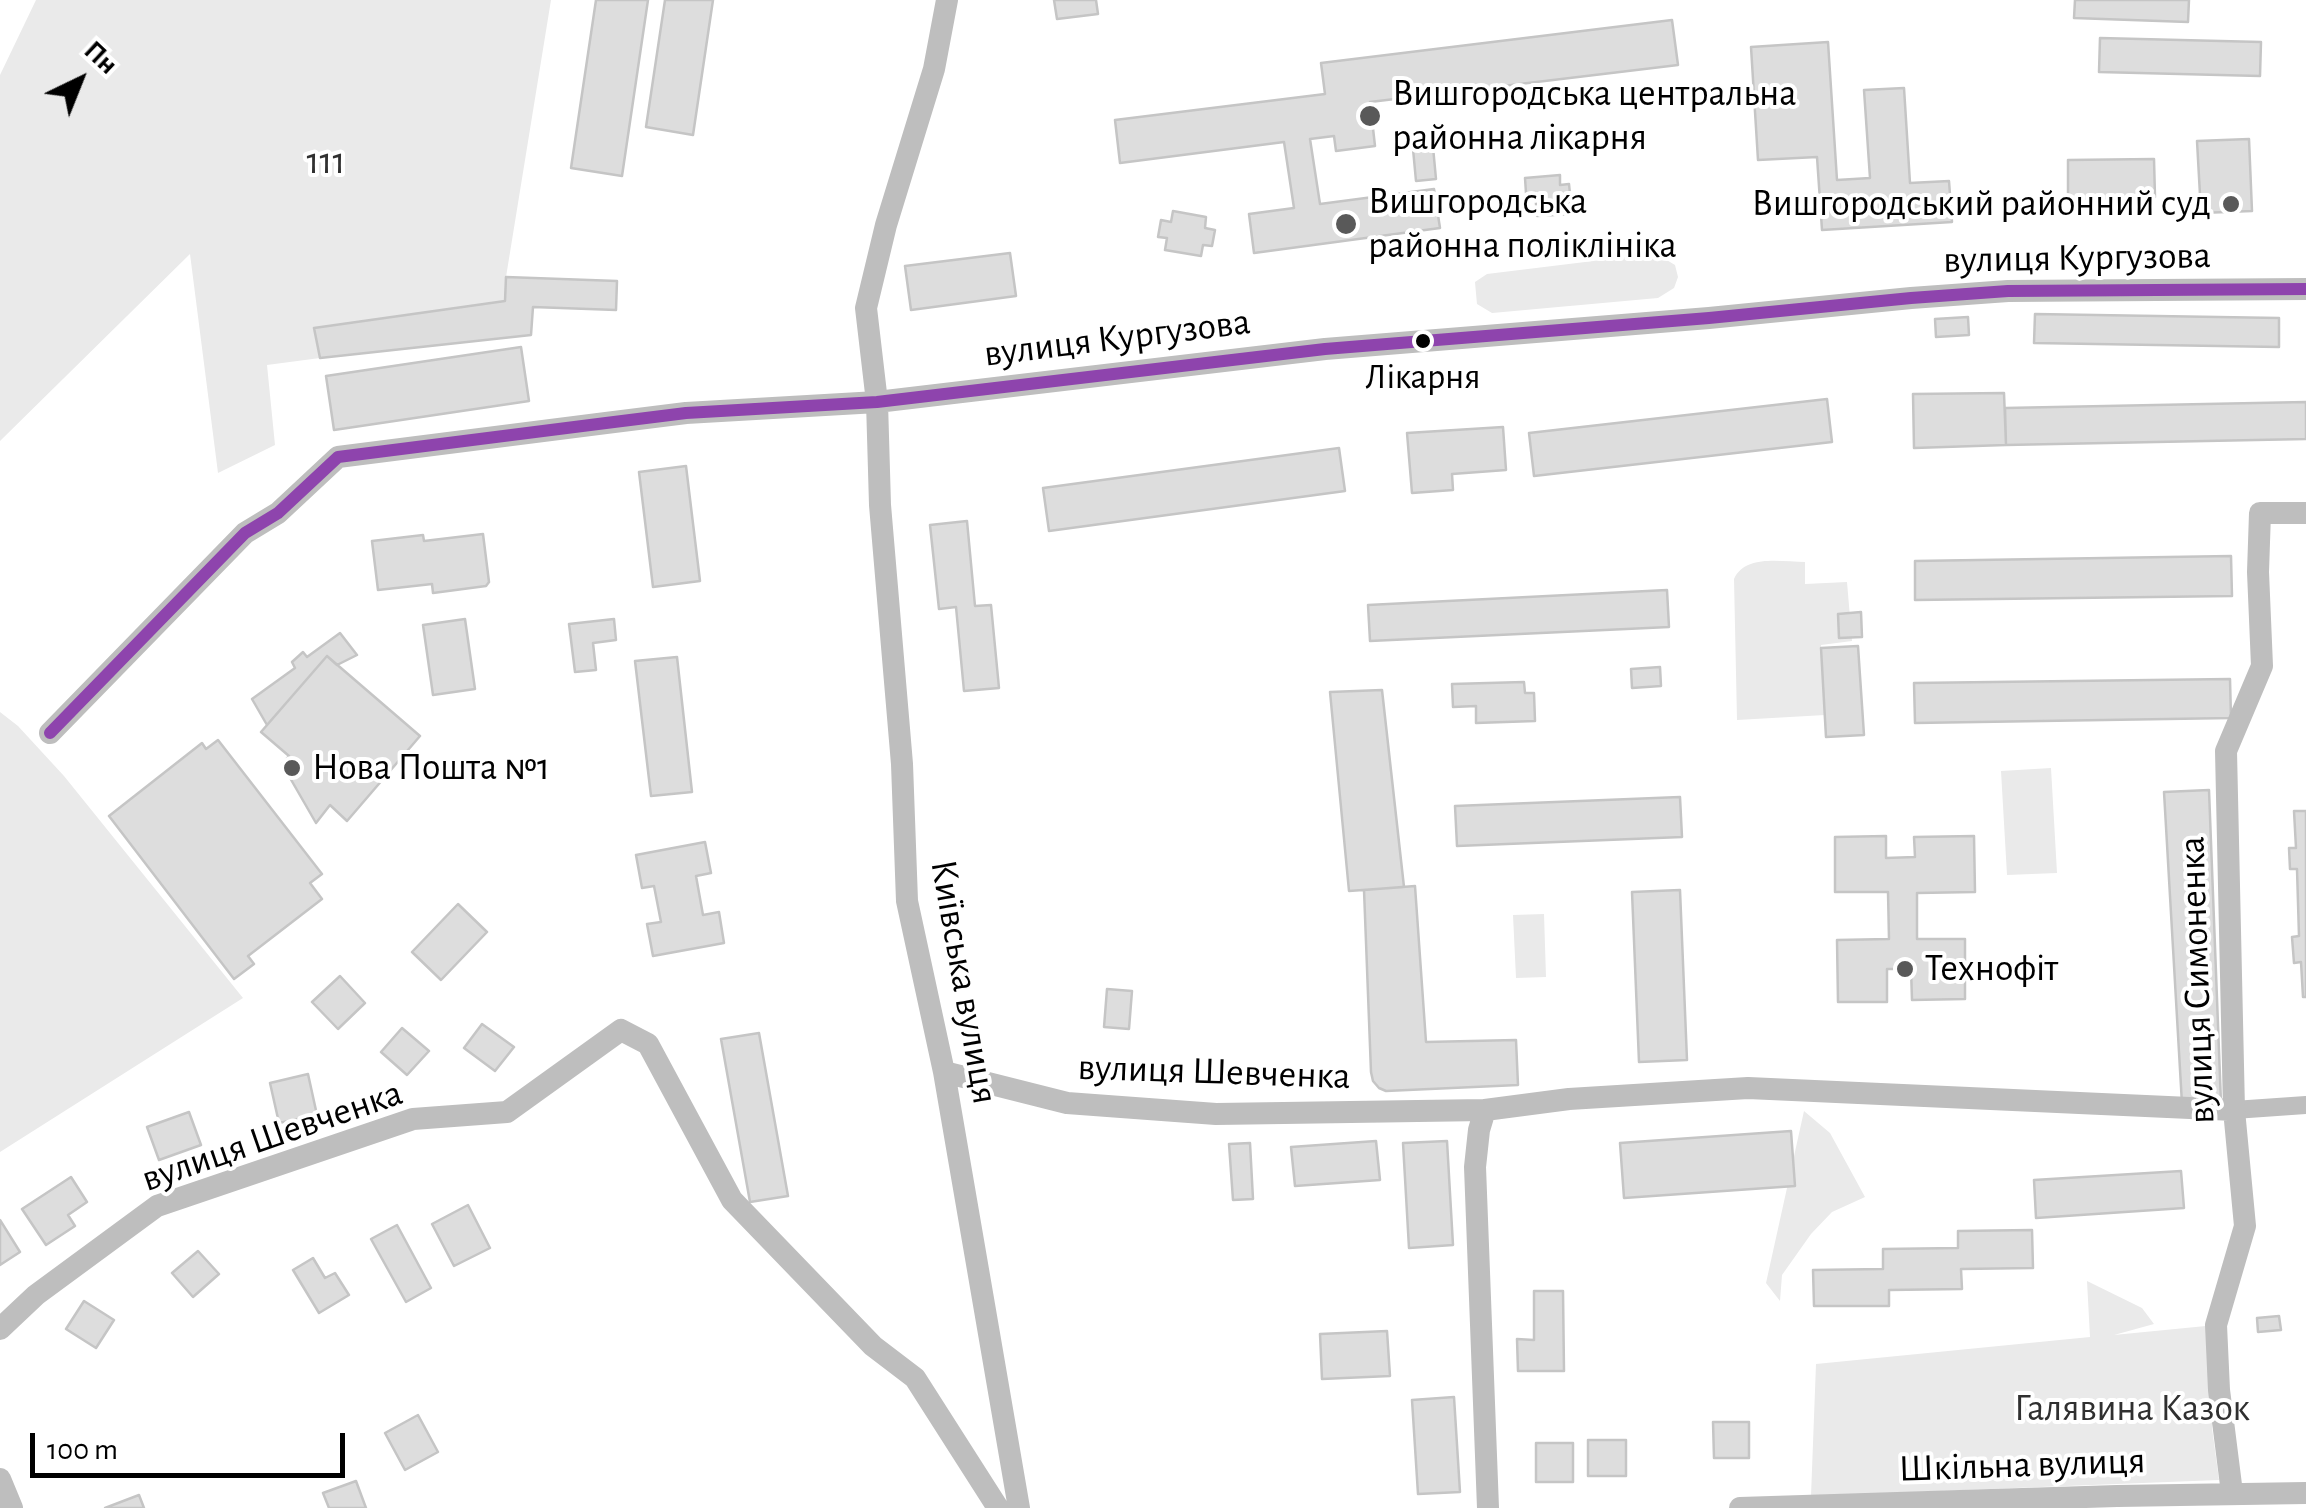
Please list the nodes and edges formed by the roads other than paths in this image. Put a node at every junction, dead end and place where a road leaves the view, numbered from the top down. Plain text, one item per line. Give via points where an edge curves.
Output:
1 (947, 0) edge
2 (2306, 288) edge
3 (877, 402) junction
4 (2306, 513) edge
5 (50, 733) dead end
6 (944, 1072) junction
7 (2306, 1105) edge
8 (1485, 1110) junction
9 (2234, 1110) junction
10 (0, 1328) edge
11 (0, 1480) edge
12 (2232, 1493) junction
13 (2306, 1494) edge
14 (12, 1508) edge
15 (998, 1508) edge
16 (1019, 1508) edge
17 (1488, 1508) edge
18 (1740, 1508) edge

1 - 3 street, Київська вулиця via 866,308
2 - 3 street, вулиця Кургузова via 1911,298 1325,349
3 - 5 street, вулиця Кургузова via 686,414 338,457 278,513 245,533
3 - 6 street, Київська вулиця via 908,901
4 - 9 street, вулиця Симоненка via 2260,513 2262,666 2226,751
6 - 8 street, вулиця Шевченка via 1067,1103 1197,1113
6 - 16 street, Київська вулиця
7 - 9 street
8 - 9 street, вулиця Шевченка via 1748,1088
8 - 17 street via 1475,1167
9 - 12 street, вулиця Симоненка via 2245,1226 2216,1325
10 - 15 street, вулиця Шевченка via 157,1206 414,1118 507,1112 621,1030 648,1044 732,1200 872,1346 914,1378
11 - 14 street
12 - 13 street, Шкільна вулиця
12 - 18 street, Шкільна вулиця

